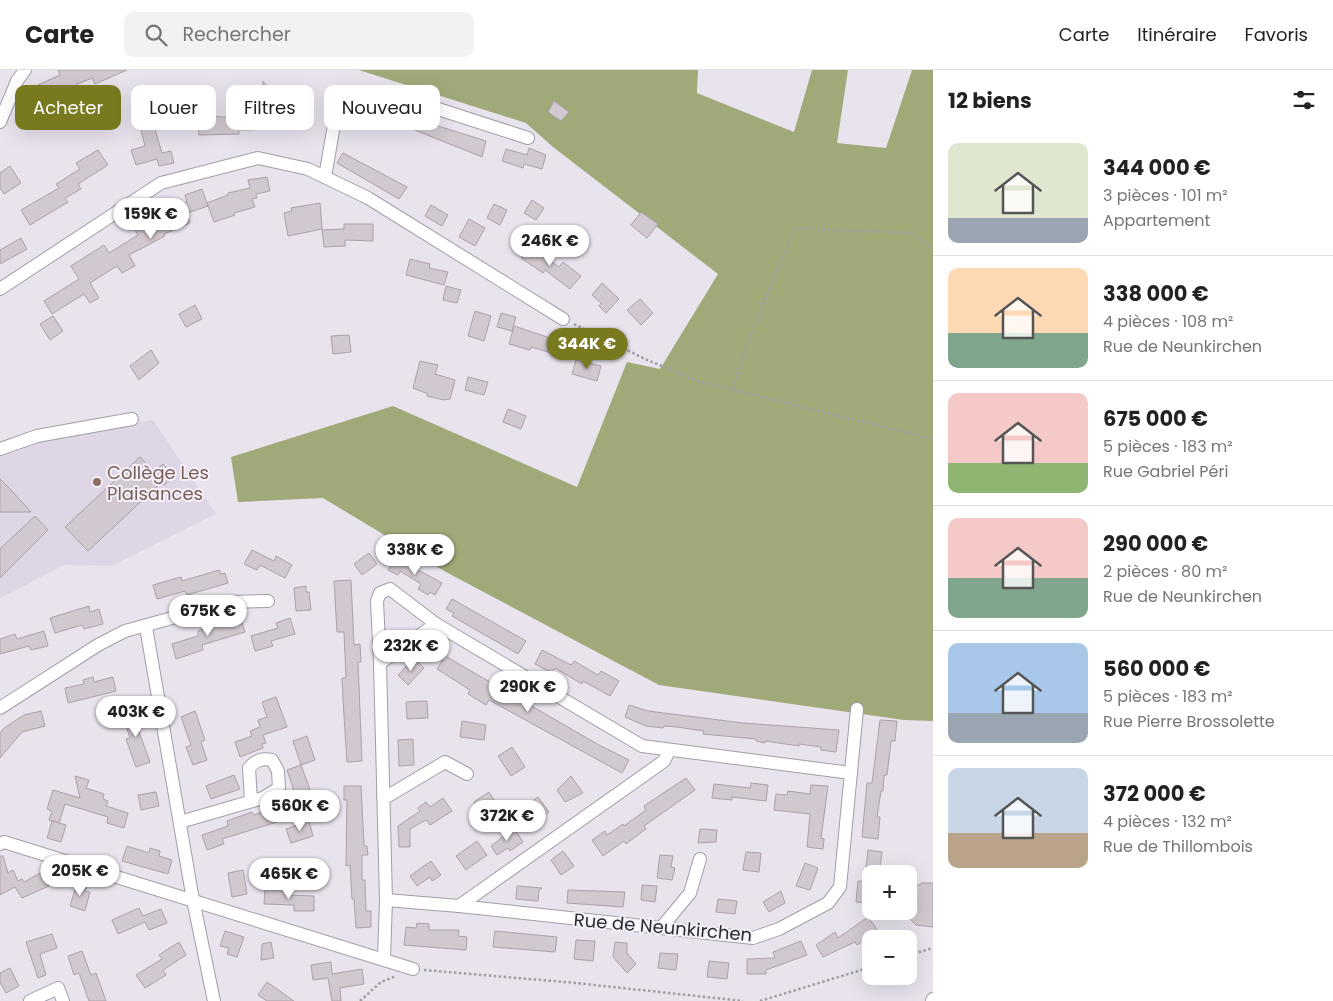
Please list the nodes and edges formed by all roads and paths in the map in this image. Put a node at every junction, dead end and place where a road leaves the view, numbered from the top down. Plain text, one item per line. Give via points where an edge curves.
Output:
1 (25, 70) edge
2 (0, 122) edge
3 (528, 138) dead end
4 (325, 177) junction
5 (933, 248) edge
6 (0, 289) edge
7 (563, 319) joint
8 (733, 390) junction
9 (132, 419) dead end
10 (933, 439) edge
11 (0, 449) edge
12 (268, 601) dead end
13 (436, 624) junction
14 (146, 627) junction
15 (380, 663) junction
16 (0, 708) edge
17 (857, 709) dead end
18 (669, 751) junction
19 (851, 773) junction
20 (467, 774) dead end
21 (383, 797) junction
22 (252, 801) dead end
23 (180, 822) junction
24 (0, 844) edge
25 (700, 859) dead end
26 (193, 900) junction
27 (386, 900) junction
28 (459, 906) junction
29 (661, 928) junction
30 (933, 948) edge
31 (917, 953) edge
32 (384, 958) junction
33 (413, 969) junction
34 (862, 970) edge
35 (30, 1001) edge
36 (63, 1001) edge
37 (214, 1001) edge
38 (360, 1001) edge
39 (743, 1001) edge
40 (760, 1001) edge

1 - 2 street
3 - 4 street via 435,108 366,94 348,95 338,102
4 - 6 street via 308,169 258,158 161,183
4 - 7 street via 368,198
5 - 8 path via 911,233 795,228 747,343
7 - 8 path via 697,381
8 - 10 path
9 - 11 street via 37,436
12 - 14 street via 230,602
13 - 15 street
13 - 15 street via 390,589 380,592 377,601
13 - 18 street via 642,746
14 - 16 street via 125,631 98,645
14 - 23 street
15 - 21 street
17 - 19 street, Rue de Neunkirchen
18 - 19 street
18 - 28 street via 664,761
19 - 29 street, Rue de Neunkirchen via 840,887 828,903 780,929 753,938
20 - 21 street via 445,762
21 - 27 street
22 - 23 street
23 - 26 street
24 - 26 street via 4,842
25 - 29 street via 690,893
26 - 32 street
26 - 37 street
27 - 28 street, Rue de Neunkirchen
27 - 32 street
28 - 29 street, Rue de Neunkirchen
30 - 31 path
32 - 33 street
33 - 38 path via 381,982
33 - 39 path via 576,982
34 - 40 path
35 - 36 street via 58,988

